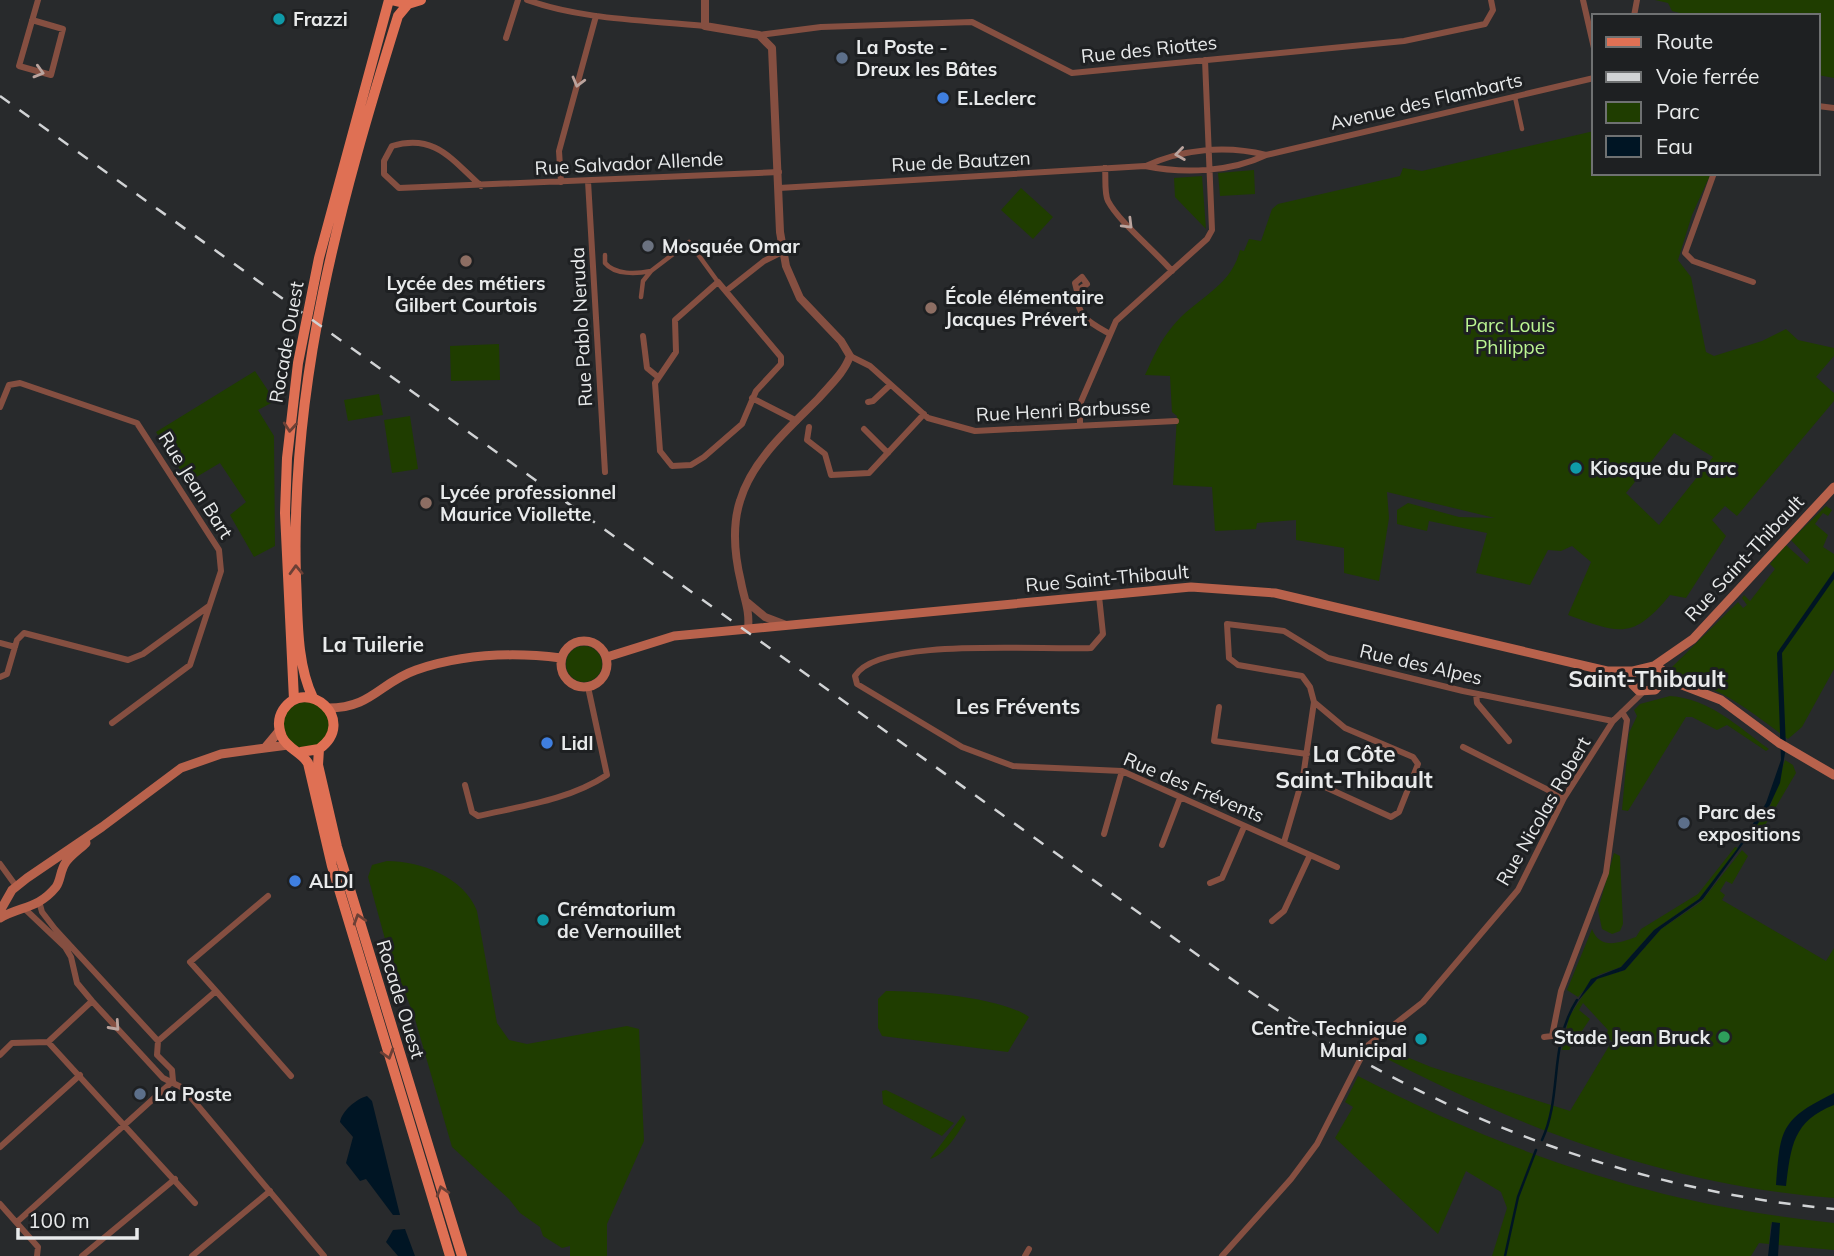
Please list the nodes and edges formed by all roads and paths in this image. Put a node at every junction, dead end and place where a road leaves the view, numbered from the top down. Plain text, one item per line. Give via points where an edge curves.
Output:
1 (38, 0) edge
2 (390, 0) edge
3 (421, 0) edge
4 (518, 0) edge
5 (527, 0) edge
6 (705, 0) edge
7 (1491, 0) edge
8 (1583, 0) edge
9 (408, 4) junction
10 (596, 16) junction
11 (32, 20) junction
12 (705, 26) junction
13 (758, 35) junction
14 (506, 38) dead end
15 (1592, 39) edge
16 (1205, 60) junction
17 (1592, 78) edge
18 (1515, 97) junction
19 (1522, 129) dead end
20 (1209, 151) junction
21 (1266, 155) junction
22 (1145, 166) junction
23 (1209, 168) junction
24 (1105, 169) junction
25 (779, 172) junction
26 (1713, 175) edge
27 (589, 181) junction
28 (561, 182) junction
29 (481, 186) junction
30 (779, 188) junction
31 (782, 252) junction
32 (606, 255) dead end
33 (651, 271) junction
34 (1172, 271) junction
35 (718, 282) junction
36 (1753, 282) dead end
37 (726, 291) junction
38 (1077, 291) dead end
39 (641, 297) dead end
40 (314, 300) junction
41 (1110, 334) junction
42 (643, 336) dead end
43 (850, 356) junction
44 (658, 377) junction
45 (890, 385) junction
46 (752, 398) junction
47 (868, 402) dead end
48 (0, 407) edge
49 (924, 414) junction
50 (797, 421) junction
51 (1177, 421) dead end
52 (1080, 425) junction
53 (809, 427) dead end
54 (864, 429) dead end
55 (888, 453) junction
56 (604, 472) dead end
57 (1834, 487) edge
58 (1099, 596) junction
59 (211, 605) junction
60 (748, 606) junction
61 (786, 625) junction
62 (766, 627) junction
63 (748, 629) junction
64 (0, 643) edge
65 (15, 647) junction
66 (1678, 652) junction
67 (607, 657) junction
68 (561, 658) junction
69 (1654, 666) junction
70 (1607, 671) junction
71 (1633, 671) junction
72 (0, 677) edge
73 (1663, 678) junction
74 (1631, 685) junction
75 (588, 687) junction
76 (1643, 692) junction
77 (1476, 694) junction
78 (313, 698) junction
79 (295, 700) junction
80 (1314, 702) junction
81 (1629, 704) junction
82 (1219, 707) dead end
83 (328, 708) junction
84 (349, 708) junction
85 (1622, 712) junction
86 (1614, 721) junction
87 (112, 723) dead end
88 (334, 723) junction
89 (279, 730) junction
90 (1510, 741) dead end
91 (288, 745) junction
92 (1463, 747) dead end
93 (265, 748) junction
94 (319, 749) junction
95 (301, 751) junction
96 (1307, 754) junction
97 (1801, 756) junction
98 (1834, 769) edge
99 (1122, 771) junction
100 (1834, 775) edge
101 (1303, 777) junction
102 (465, 786) dead end
103 (1180, 798) junction
104 (1564, 798) junction
105 (102, 827) junction
106 (1244, 827) junction
107 (1104, 834) dead end
108 (1284, 842) junction
109 (1162, 845) dead end
110 (1310, 855) junction
111 (0, 863) edge
112 (48, 866) junction
113 (1337, 867) dead end
114 (60, 874) junction
115 (1210, 883) dead end
116 (16, 886) junction
117 (268, 896) dead end
118 (10, 900) junction
119 (39, 901) junction
120 (22, 909) junction
121 (0, 911) edge
122 (0, 918) edge
123 (1272, 921) dead end
124 (84, 959) junction
125 (73, 965) junction
126 (216, 991) junction
127 (92, 1001) junction
128 (1544, 1037) dead end
129 (158, 1041) junction
130 (48, 1042) junction
131 (0, 1055) edge
132 (80, 1075) junction
133 (291, 1076) dead end
134 (173, 1081) junction
135 (125, 1124) junction
136 (0, 1147) edge
137 (175, 1179) junction
138 (270, 1191) junction
139 (0, 1203) edge
140 (195, 1203) dead end
141 (17, 1222) junction
142 (322, 1253) edge
143 (37, 1256) edge
144 (82, 1256) edge
145 (192, 1256) edge
146 (313, 1256) edge
147 (450, 1256) edge
148 (462, 1256) edge
149 (1222, 1256) edge

1 - 11 street
2 - 9 main road
2 - 40 main road, Rocade Ouest
3 - 9 main road
4 - 14 street
5 - 10 street
6 - 12 street
7 - 16 street, Rue des Riottes via 1493,9 1485,24 1404,41
8 - 15 street
9 - 40 main road, Rocade Ouest via 398,16
10 - 12 street
10 -> 28 street via 559,151
11 -> 11 street via 19,66 51,75 64,29
12 - 13 street
13 - 16 street, Rue des Riottes via 821,27 961,21 972,22 1072,73
13 - 25 street via 772,48
16 - 20 street
17 - 18 street, Avenue des Flambarts
18 - 19 street
18 - 21 street, Avenue des Flambarts
20 - 21 street, Rue de Bautzen via 1244,149
20 -> 22 street, Rue de Bautzen via 1173,153
20 - 23 street
21 - 23 street, Rue de Bautzen via 1244,166
22 - 23 street, Rue de Bautzen via 1171,172
22 - 24 street, Rue de Bautzen
23 - 34 street via 1212,230
24 - 30 street, Rue de Bautzen
24 -> 34 street via 1107,200
25 - 27 street, Rue Salvador Allende
25 - 30 street
26 - 36 street via 1685,253 1693,261
27 - 28 street, Rue Salvador Allende
27 - 56 street, Rue Pablo Neruda
28 - 29 street, Rue Salvador Allende
29 - 29 street, Rue Salvador Allende via 398,188 384,174 384,161 392,146 430,143
30 - 31 street
31 - 37 street
31 - 43 street via 800,298
32 - 33 street via 605,262 615,270
33 - 35 street via 690,242
33 - 39 street via 643,281
34 - 41 street via 1116,321
35 - 37 street
35 - 44 street via 675,320 676,352
37 - 46 street via 781,357 778,370
38 - 41 street via 1076,301 1085,321
78 -> 40 main road, Rocade Ouest via 302,669 295,545 300,430
40 -> 79 main road, Rocade Ouest via 302,335 291,410 285,513
41 - 52 street via 1080,404
42 - 44 street via 647,368
43 - 45 street, Rue Henri Barbusse via 862,360
43 - 50 street via 842,372
44 - 46 street via 655,399 660,451 672,466 691,465 704,457 742,424
45 - 47 street
45 - 49 street, Rue Henri Barbusse
46 - 50 street
48 - 59 street, Rue Jean Bart via 9,386 20,383 125,417 143,428 219,550 221,566
49 - 52 street, Rue Henri Barbusse via 948,426 975,431
49 - 55 street
50 - 60 street via 757,467 739,503 736,548
51 - 52 street, Rue Henri Barbusse
53 - 55 street via 807,440 825,454 831,475 869,473
54 - 55 street
57 - 66 main road, Rue Saint-Thibault
58 - 61 main road, Rue Saint-Thibault
58 - 70 main road, Rue Saint-Thibault via 1191,587 1267,592
58 - 99 street, Rue des Frévents via 1103,634 1091,648 986,647 895,654 859,669 855,676 857,684 962,747 1013,766
59 - 65 street via 128,660 29,632 20,636
59 - 87 street, Rue Jean Bart via 190,665
60 - 61 street
60 - 62 street
60 - 63 street
61 - 62 main road, Rue Saint-Thibault
62 - 63 main road, Rue Saint-Thibault
63 - 67 main road, Rue Saint-Thibault via 666,637
64 - 65 street
65 - 72 street via 8,674
66 - 69 main road, Rue Saint-Thibault
66 - 73 main road, Rue Saint-Thibault
67 - 68 main road via 599,646 585,640 569,646
67 - 75 main road via 604,676
68 - 75 main road via 569,682
68 - 84 main road via 508,654 443,663 403,676
69 - 71 main road, Rue Saint-Thibault
69 - 73 main road
70 - 71 main road, Rue Saint-Thibault
70 - 74 main road, Rue Saint-Thibault
71 - 74 main road
73 - 76 main road
73 - 97 main road via 1721,700
74 - 76 main road, Rue Saint-Thibault
74 - 81 street, Rue Nicolas Robert
75 - 102 street via 607,775 560,796 478,816 472,812
76 - 81 street, Rue Nicolas Robert
77 - 80 street, Rue des Alpes via 1328,658 1284,631 1227,624 1229,658 1238,665 1302,676
77 - 86 street, Rue des Alpes
77 - 90 street via 1478,703
78 - 79 main road
78 - 83 main road
79 - 89 main road via 283,710
80 - 96 street
80 - 101 street via 1345,728 1413,757 1418,764 1399,812 1391,817
81 - 85 street, Rue Nicolas Robert
82 - 96 street via 1214,741
83 - 84 main road
83 - 88 main road
84 - 88 main road
85 - 86 street, Rue Nicolas Robert
85 - 128 street via 1627,720 1606,873 1561,991 1552,1036
86 - 104 street, Rue Nicolas Robert
88 - 94 main road via 330,738
89 - 91 main road
89 - 93 main road
91 - 93 main road
91 - 95 main road
92 - 104 street
93 - 105 main road via 221,754 181,768
94 - 95 main road
148 -> 94 main road, Rocade Ouest via 337,847 318,765
95 -> 147 main road, Rocade Ouest
96 - 101 street
97 - 98 main road
97 - 100 main road
99 - 103 street, Rue des Frévents
99 - 107 street
101 - 108 street
103 - 106 street, Rue des Frévents
103 - 109 street
104 - 149 street, Rue Nicolas Robert via 1518,890 1423,1002 1367,1046 1317,1144
105 - 112 main road
105 - 114 main road via 66,862
106 - 108 street, Rue des Frévents
106 - 115 street via 1222,878
108 - 110 street, Rue des Frévents
110 - 113 street, Rue des Frévents
110 - 123 street via 1283,911
111 - 116 street
112 - 114 main road
112 - 116 main road
114 - 119 main road via 56,887
116 - 118 main road
117 - 126 street via 190,962
118 - 120 main road
118 - 121 main road
119 - 120 main road
119 - 124 street via 42,912
120 - 122 main road
120 - 125 street via 65,947
124 - 125 street
124 - 129 street
125 - 127 street via 77,983
126 - 129 street
126 - 133 street
127 - 130 street
127 -> 134 street via 163,1077
129 - 134 street via 157,1055 172,1070
130 - 131 street via 12,1043
130 - 132 street
132 - 135 street
132 - 136 street
134 - 135 street
134 - 138 street via 215,1123
135 - 137 street
135 - 141 street
137 - 140 street
137 - 144 street
138 - 142 street
138 - 145 street
139 - 141 street
141 - 143 street via 38,1247
142 - 146 street

